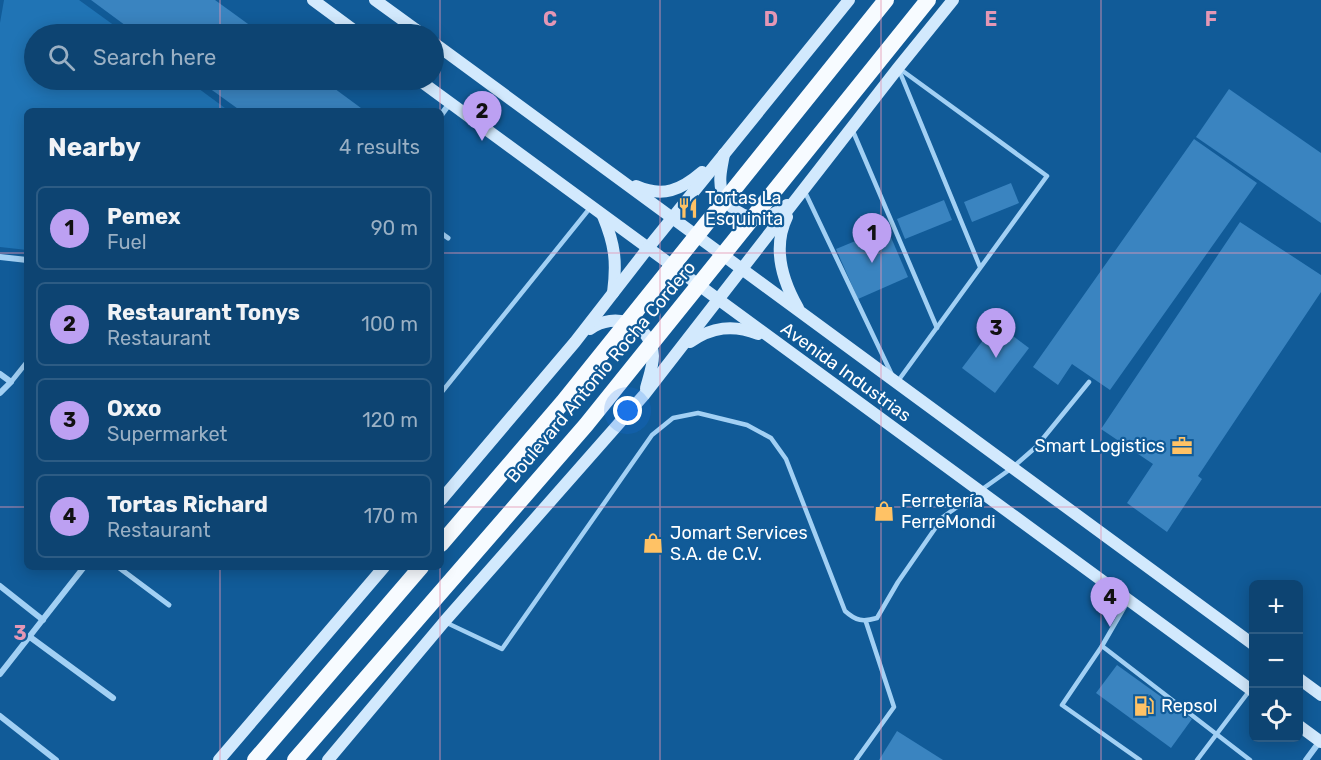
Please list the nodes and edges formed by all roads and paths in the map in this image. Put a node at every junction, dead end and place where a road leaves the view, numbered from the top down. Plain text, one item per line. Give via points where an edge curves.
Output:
1 (313, 0) edge
2 (375, 0) edge
3 (849, 0) edge
4 (886, 0) edge
5 (928, 0) edge
6 (953, 0) edge
7 (345, 24) edge
8 (408, 24) edge
9 (444, 50) edge
10 (898, 68) junction
11 (431, 90) edge
12 (450, 104) junction
13 (444, 111) edge
14 (852, 127) junction
15 (724, 154) junction
16 (612, 175) junction
17 (804, 189) junction
18 (794, 202) junction
19 (591, 207) junction
20 (603, 215) junction
21 (672, 219) junction
22 (444, 235) edge
23 (448, 238) dead end
24 (648, 248) junction
25 (0, 257) edge
26 (24, 260) edge
27 (980, 267) junction
28 (741, 269) junction
29 (613, 295) junction
30 (718, 300) junction
31 (814, 323) junction
32 (937, 328) junction
33 (772, 339) junction
34 (575, 342) junction
35 (681, 347) junction
36 (24, 366) edge
37 (0, 374) edge
38 (11, 382) junction
39 (1089, 382) dead end
40 (896, 383) junction
41 (444, 389) edge
42 (0, 393) edge
43 (644, 395) junction
44 (1012, 468) junction
45 (978, 490) junction
46 (444, 496) edge
47 (444, 541) edge
48 (82, 570) edge
49 (122, 570) edge
50 (381, 570) edge
51 (418, 570) edge
52 (0, 585) edge
53 (1128, 601) junction
54 (169, 605) dead end
55 (43, 620) junction
56 (444, 622) junction
57 (866, 622) junction
58 (30, 637) junction
59 (1249, 641) edge
60 (1102, 646) junction
61 (0, 674) edge
62 (1303, 681) edge
63 (1249, 689) edge
64 (1321, 694) edge
65 (1249, 695) edge
66 (113, 698) dead end
67 (0, 717) edge
68 (1303, 728) edge
69 (1217, 736) junction
70 (1321, 741) edge
71 (56, 760) edge
72 (219, 760) edge
73 (255, 760) edge
74 (295, 760) edge
75 (328, 760) edge
76 (856, 760) edge
77 (1140, 760) edge
78 (1197, 760) edge
79 (1250, 760) edge
80 (1306, 760) edge

1 - 7 main road
2 - 8 main road
3 - 15 main road
4 - 47 highway, Boulevard Antonio Rocha Cordero, bridge via 563,402
5 - 74 highway, Boulevard Antonio Rocha Cordero, bridge via 586,425
6 - 10 main road
9 - 16 main road, Avenida Industrias
10 - 14 main road
10 - 27 lane
10 - 27 lane via 1047,176
11 - 12 main road, Avenida Industrias
12 - 13 street
12 - 19 main road, Avenida Industrias
14 - 17 main road
14 - 32 lane
15 - 16 main road via 686,186 669,191 649,191
15 - 18 main road via 722,191 736,211 763,218
15 - 21 main road
16 - 21 main road, Avenida Industrias
17 - 18 main road
17 - 40 lane
18 - 28 main road
18 - 31 main road via 782,226 779,260 791,296
19 - 20 main road, Avenida Industrias
19 - 41 lane
20 - 24 main road, Avenida Industrias
20 - 29 main road via 615,253
21 - 24 main road
21 - 28 main road, Avenida Industrias
22 - 23 street
24 - 29 main road
24 - 30 main road, Avenida Industrias
25 - 26 street
27 - 32 lane
28 - 30 main road
28 - 31 main road, Avenida Industrias
29 - 34 main road
30 - 33 main road, Avenida Industrias
30 - 35 main road
31 - 40 main road, Avenida Industrias
32 - 40 lane
33 - 35 main road via 736,328 717,328
33 - 45 main road, Avenida Industrias
34 - 43 main road via 603,321 636,325 650,343 653,355
34 - 46 main road
35 - 43 main road
36 - 38 street
37 - 38 street
38 - 42 street
39 - 44 lane via 1036,447
40 - 44 main road, Avenida Industrias
43 - 56 main road
44 - 45 lane
44 - 59 main road, Avenida Industrias
45 - 53 main road, Avenida Industrias
45 - 57 lane via 944,517 877,618
48 - 55 street
49 - 54 street
50 - 72 main road
51 - 73 highway
52 - 55 street
53 - 60 lane
53 - 63 main road, Avenida Industrias
55 - 58 street
56 - 57 lane via 502,649 652,435 673,418 698,413 747,425 771,438 786,459 845,611
56 - 75 main road
57 - 76 lane via 894,707
58 - 61 street
58 - 66 street
60 - 69 lane
60 - 77 lane via 1062,705
62 - 64 main road
65 - 69 lane
67 - 71 street
68 - 70 main road
69 - 78 lane
69 - 79 lane
70 - 80 street

